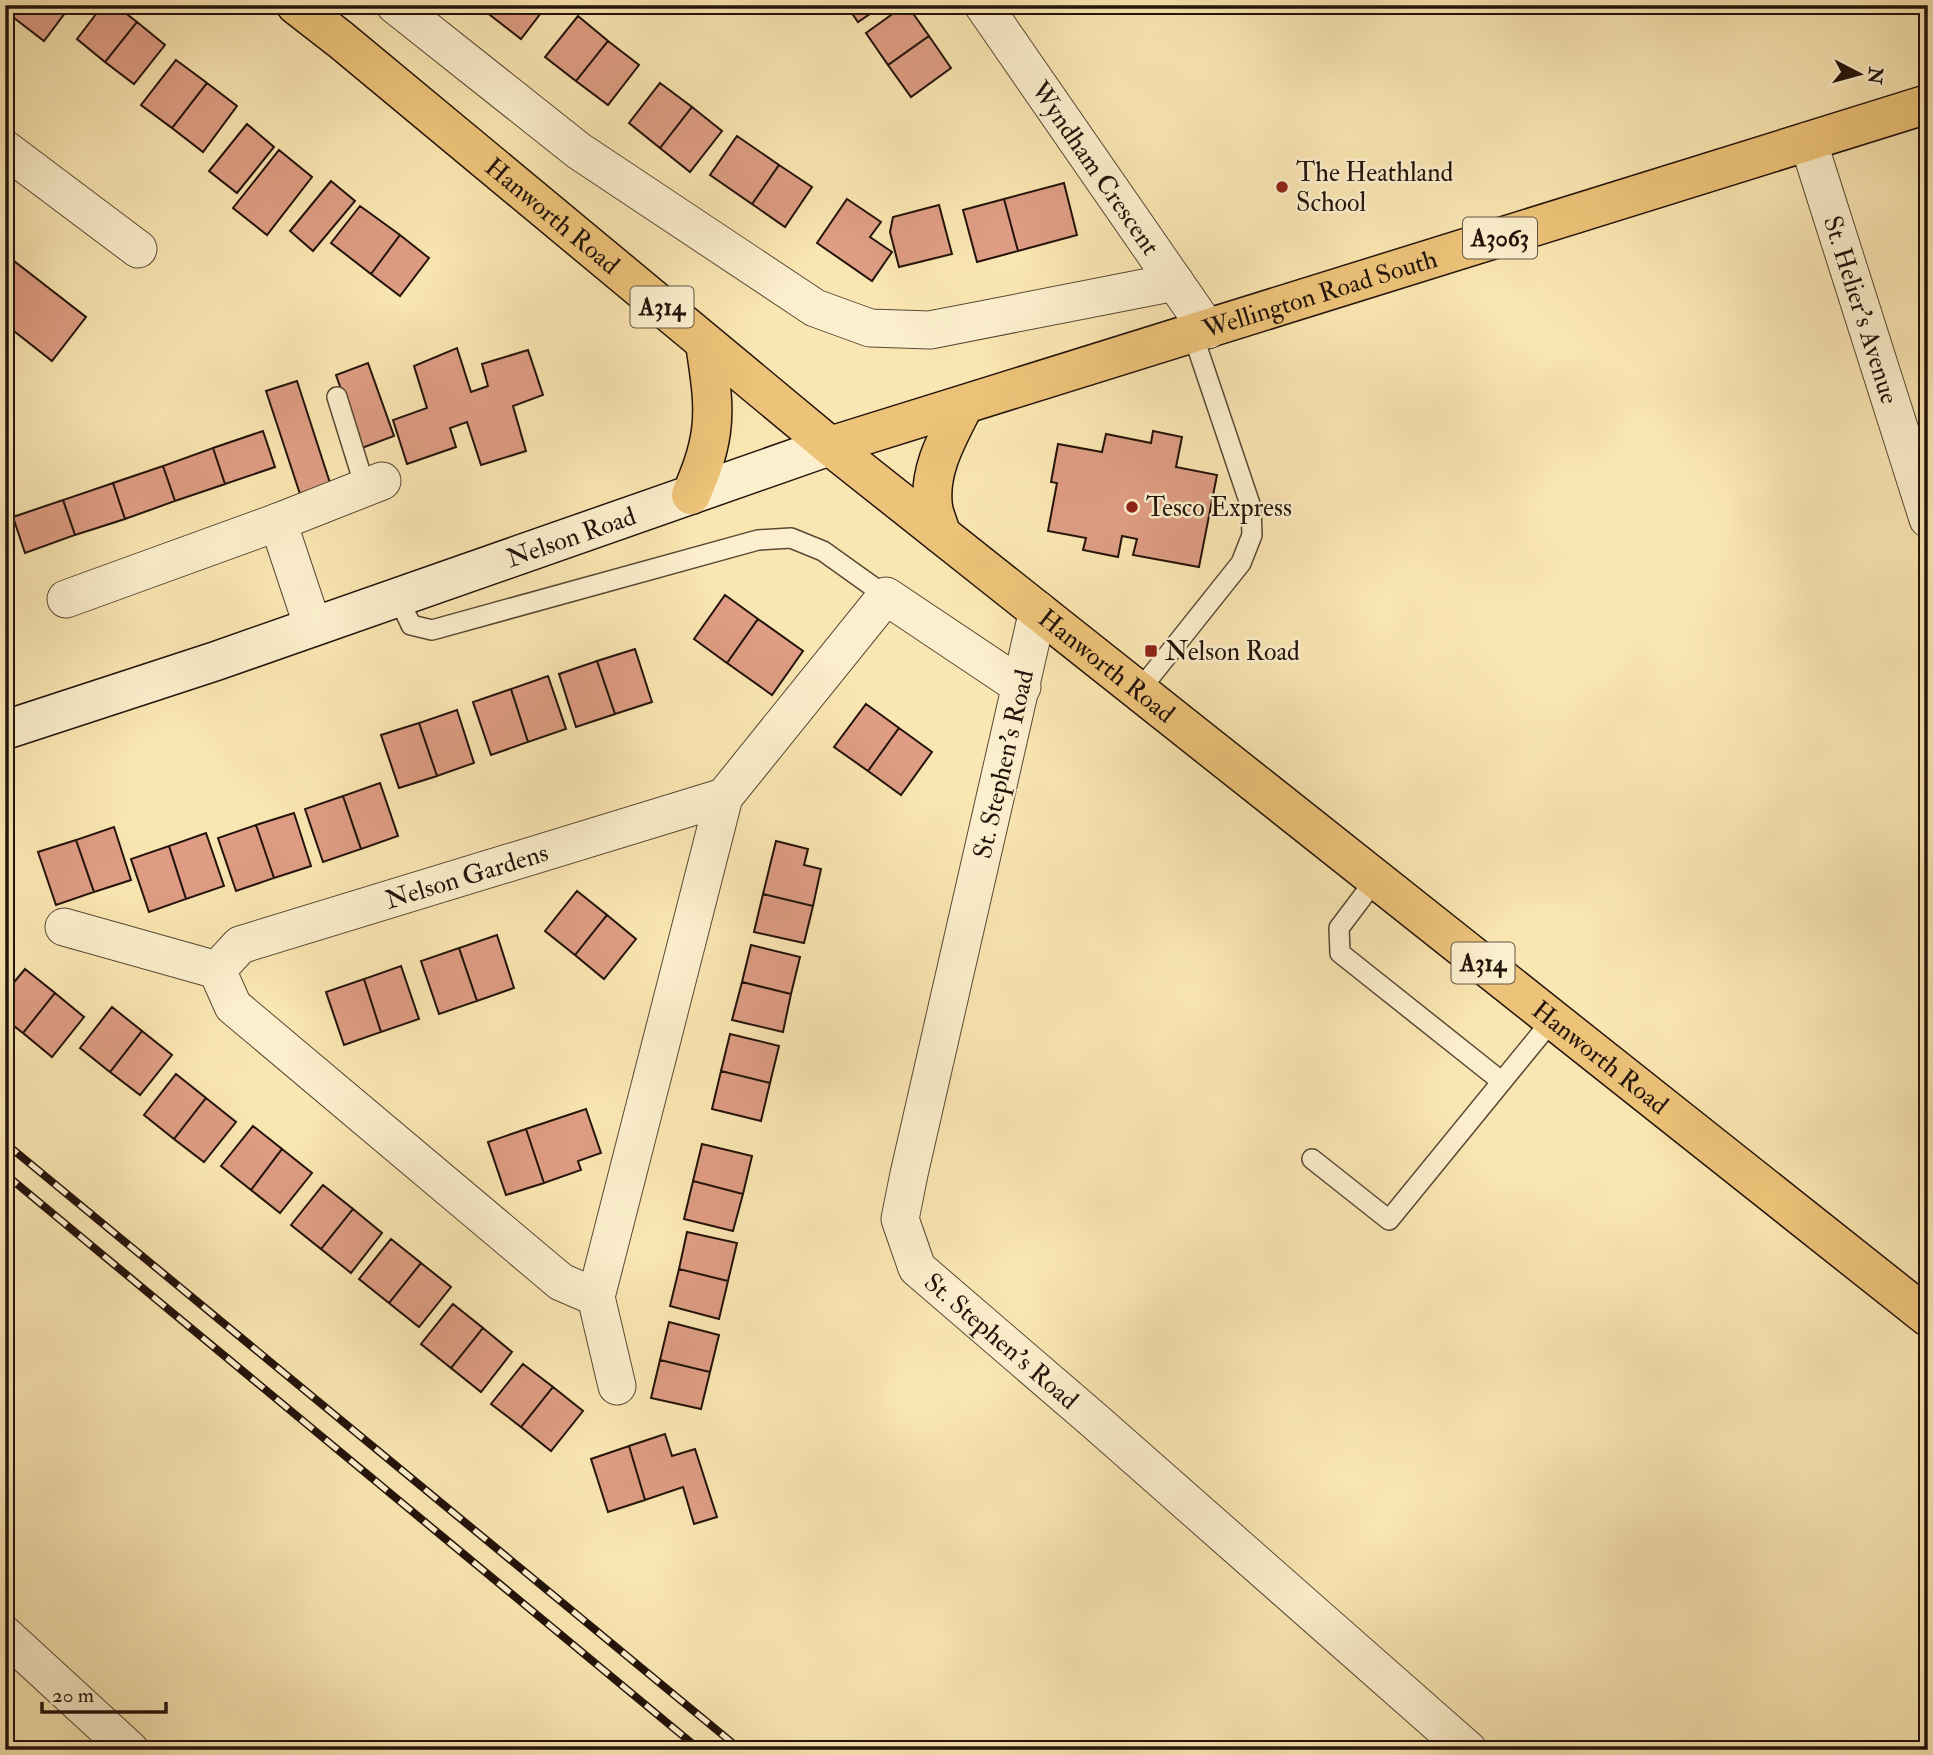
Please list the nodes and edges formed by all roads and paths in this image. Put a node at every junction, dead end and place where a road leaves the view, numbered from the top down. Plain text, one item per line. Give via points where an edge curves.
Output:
1 (296, 5) edge
2 (395, 5) edge
3 (983, 5) edge
4 (1928, 104) edge
5 (1808, 141) junction
6 (5, 149) edge
7 (138, 249) dead end
8 (1175, 282) junction
9 (1200, 332) junction
10 (705, 343) junction
11 (337, 397) dead end
12 (964, 405) junction
13 (830, 446) junction
14 (374, 484) joint
15 (691, 495) junction
16 (1928, 519) edge
17 (278, 522) junction
18 (941, 534) junction
19 (886, 596) junction
20 (398, 597) junction
21 (66, 599) dead end
22 (1038, 610) junction
23 (313, 627) junction
24 (1022, 687) junction
25 (1139, 691) junction
26 (5, 730) edge
27 (724, 797) junction
28 (1377, 879) junction
29 (64, 927) dead end
30 (218, 970) junction
31 (1553, 1019) junction
32 (1501, 1081) junction
33 (1312, 1159) dead end
34 (596, 1297) junction
35 (1928, 1317) edge
36 (617, 1386) dead end
37 (5, 1635) edge
38 (130, 1750) edge
39 (1468, 1750) edge

1 - 10 main road, Hanworth Road / A314
2 - 8 street via 579,150 815,308 870,328 930,330
3 - 8 street, Wyndham Crescent
4 - 5 main road, Wellington Road South / A3063
5 - 9 main road, Wellington Road South / A3063
5 - 16 street, St. Helier's Avenue
6 - 7 street
8 - 9 street, Wyndham Crescent
9 - 12 main road, Wellington Road South / A3063
9 - 25 lane via 1251,507 1252,536 1241,563
10 - 13 main road, Hanworth Road / A314
10 - 15 main road via 712,393 711,430
11 - 14 lane
12 - 13 main road, Wellington Road South / A3063
12 - 18 main road via 941,450 934,476 933,507
13 - 15 main road, Nelson Road
13 - 18 main road, Hanworth Road / A314
14 - 17 street
15 - 20 main road, Nelson Road
17 - 21 street
17 - 23 street
18 - 22 main road, Hanworth Road / A314
19 - 20 lane via 823,551 791,538 758,540 432,630 411,625
19 - 24 street
19 - 27 street
20 - 23 main road, Nelson Road
22 - 24 street, St. Stephen's Road
22 - 25 main road, Hanworth Road / A314
23 - 26 main road, Nelson Road
24 - 39 street, St. Stephen's Road via 902,1208 901,1219 917,1268
25 - 28 main road, Hanworth Road / A314
27 - 30 street, Nelson Gardens via 240,945
27 - 34 street
28 - 31 main road, Hanworth Road / A314
28 - 32 lane via 1339,928 1340,953
29 - 30 street
30 - 34 street via 233,1006 561,1282
31 - 32 lane
31 - 35 main road, Hanworth Road / A314
32 - 33 lane via 1389,1220
34 - 36 street
37 - 38 street

